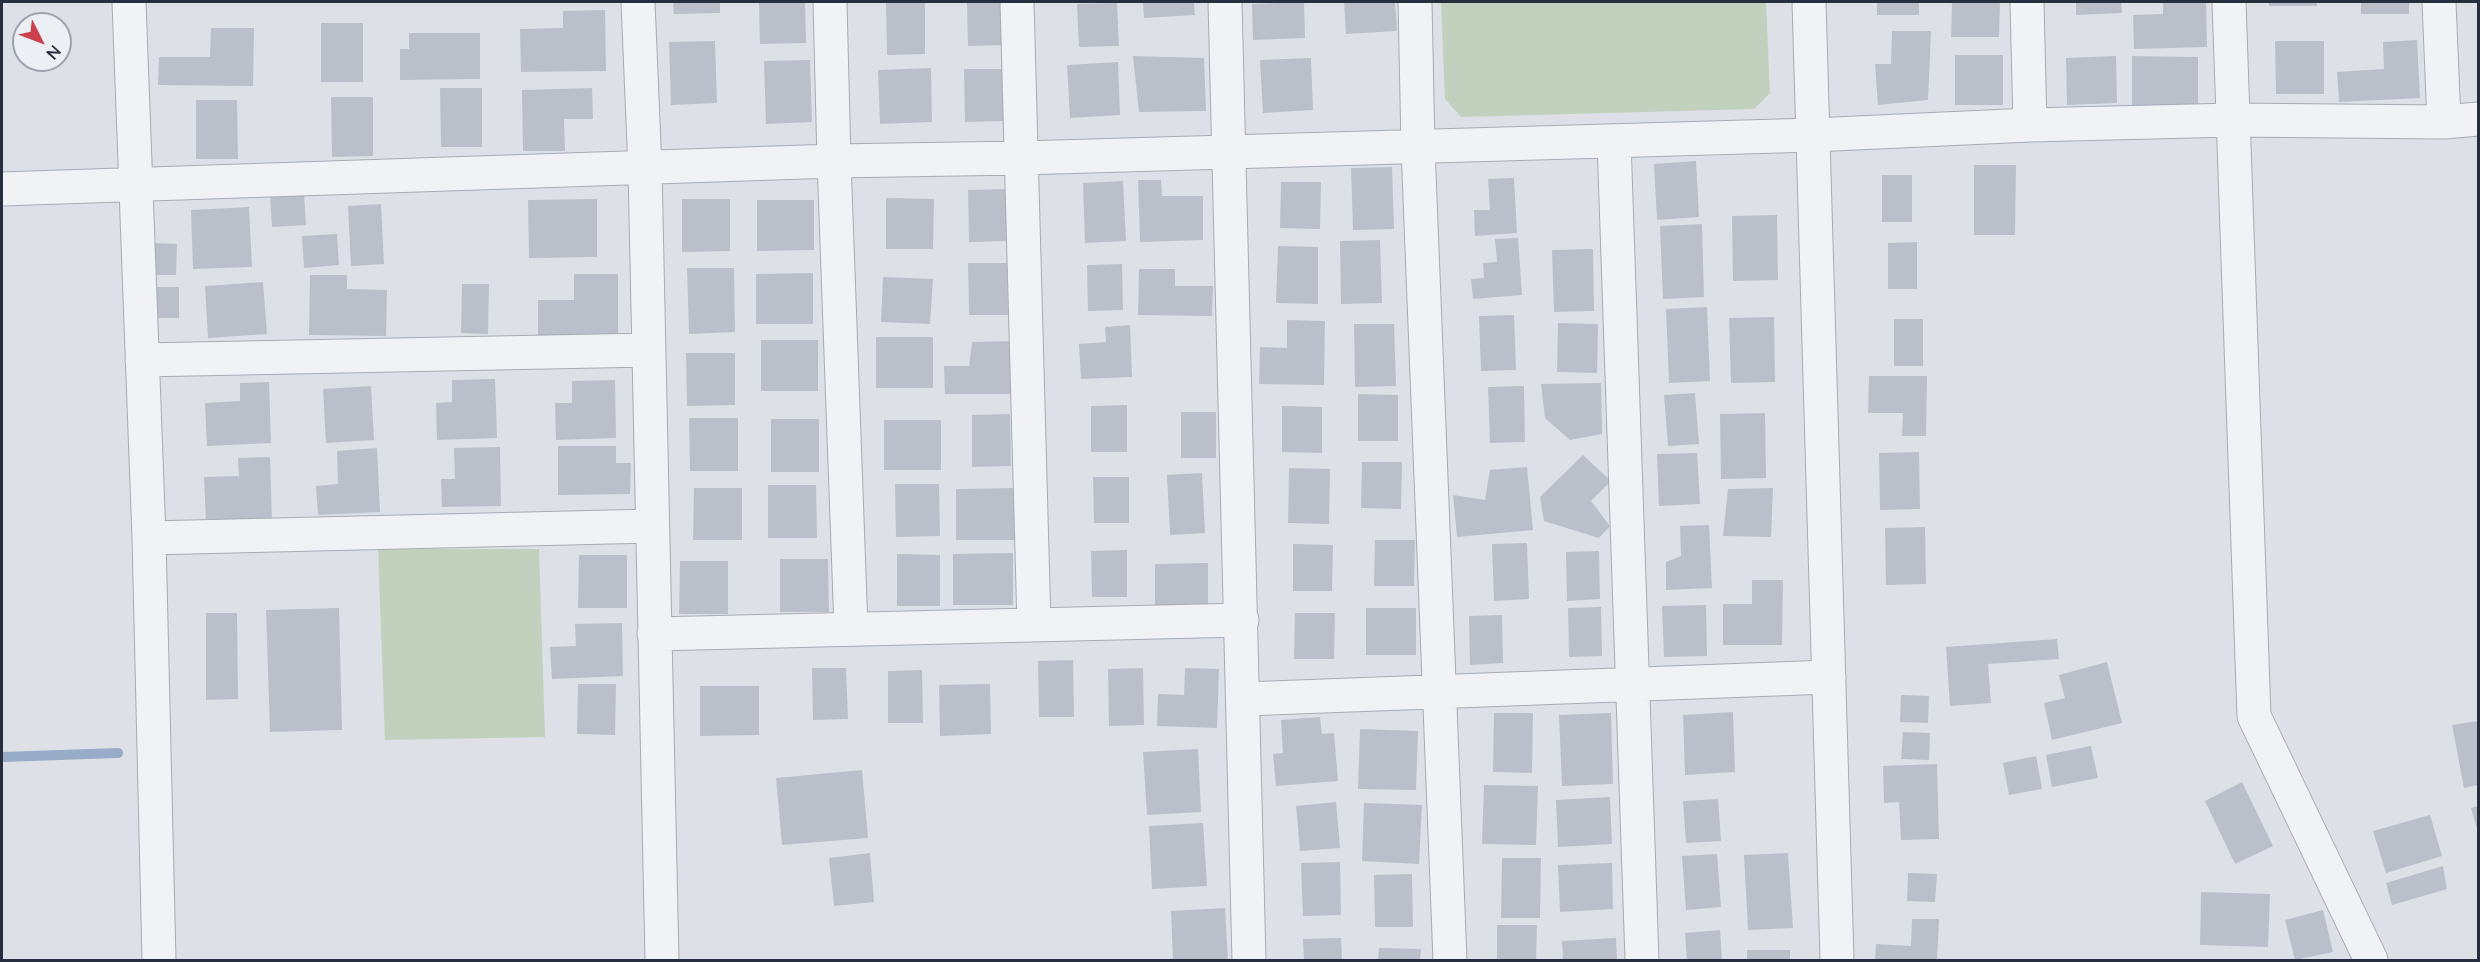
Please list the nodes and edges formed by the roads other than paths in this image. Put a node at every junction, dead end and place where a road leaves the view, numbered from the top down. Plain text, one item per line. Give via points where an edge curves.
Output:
1 (129, 2) edge
2 (638, 2) edge
3 (830, 2) edge
4 (1017, 2) edge
5 (1225, 2) edge
6 (1415, 2) edge
7 (1809, 2) edge
8 (2027, 2) edge
9 (2229, 2) edge
10 (2439, 2) edge
11 (2478, 119) edge
12 (2233, 120) junction
13 (2444, 122) junction
14 (2030, 125) junction
15 (1813, 135) junction
16 (1614, 141) junction
17 (1418, 147) junction
18 (1228, 152) junction
19 (1021, 158) junction
20 (834, 161) junction
21 (645, 169) junction
22 (136, 183) junction
23 (2, 189) edge
24 (648, 350) junction
25 (142, 360) junction
26 (652, 526) junction
27 (149, 538) junction
28 (1242, 620) junction
29 (1034, 625) junction
30 (851, 628) junction
31 (654, 633) junction
32 (1829, 677) junction
33 (1632, 684) junction
34 (1439, 691) junction
35 (1244, 699) junction
36 (159, 960) edge
37 (662, 960) edge
38 (1249, 960) edge
39 (1450, 960) edge
40 (1642, 960) edge
41 (1837, 960) edge
42 (2371, 960) edge

1 - 22 street
2 - 21 street
3 - 20 street
4 - 19 street
5 - 18 street
6 - 17 street
7 - 15 street
8 - 14 street
9 - 12 street
10 - 13 street
11 - 13 street
12 - 13 street
12 - 14 street
12 - 42 street via 2254,716
14 - 15 street
15 - 16 street
15 - 32 street
16 - 17 street
16 - 33 street
17 - 18 street
17 - 34 street
18 - 19 street
18 - 28 street
19 - 20 street
19 - 29 street
20 - 21 street
20 - 30 street
21 - 22 street
21 - 24 street
22 - 23 street
22 - 25 street
24 - 25 street
24 - 26 street
25 - 27 street
26 - 27 street
26 - 31 street
27 - 36 street
28 - 29 street
28 - 35 street
29 - 30 street
30 - 31 street
31 - 37 street
32 - 33 street
32 - 41 street
33 - 34 street
33 - 40 street
34 - 35 street
34 - 39 street
35 - 38 street

